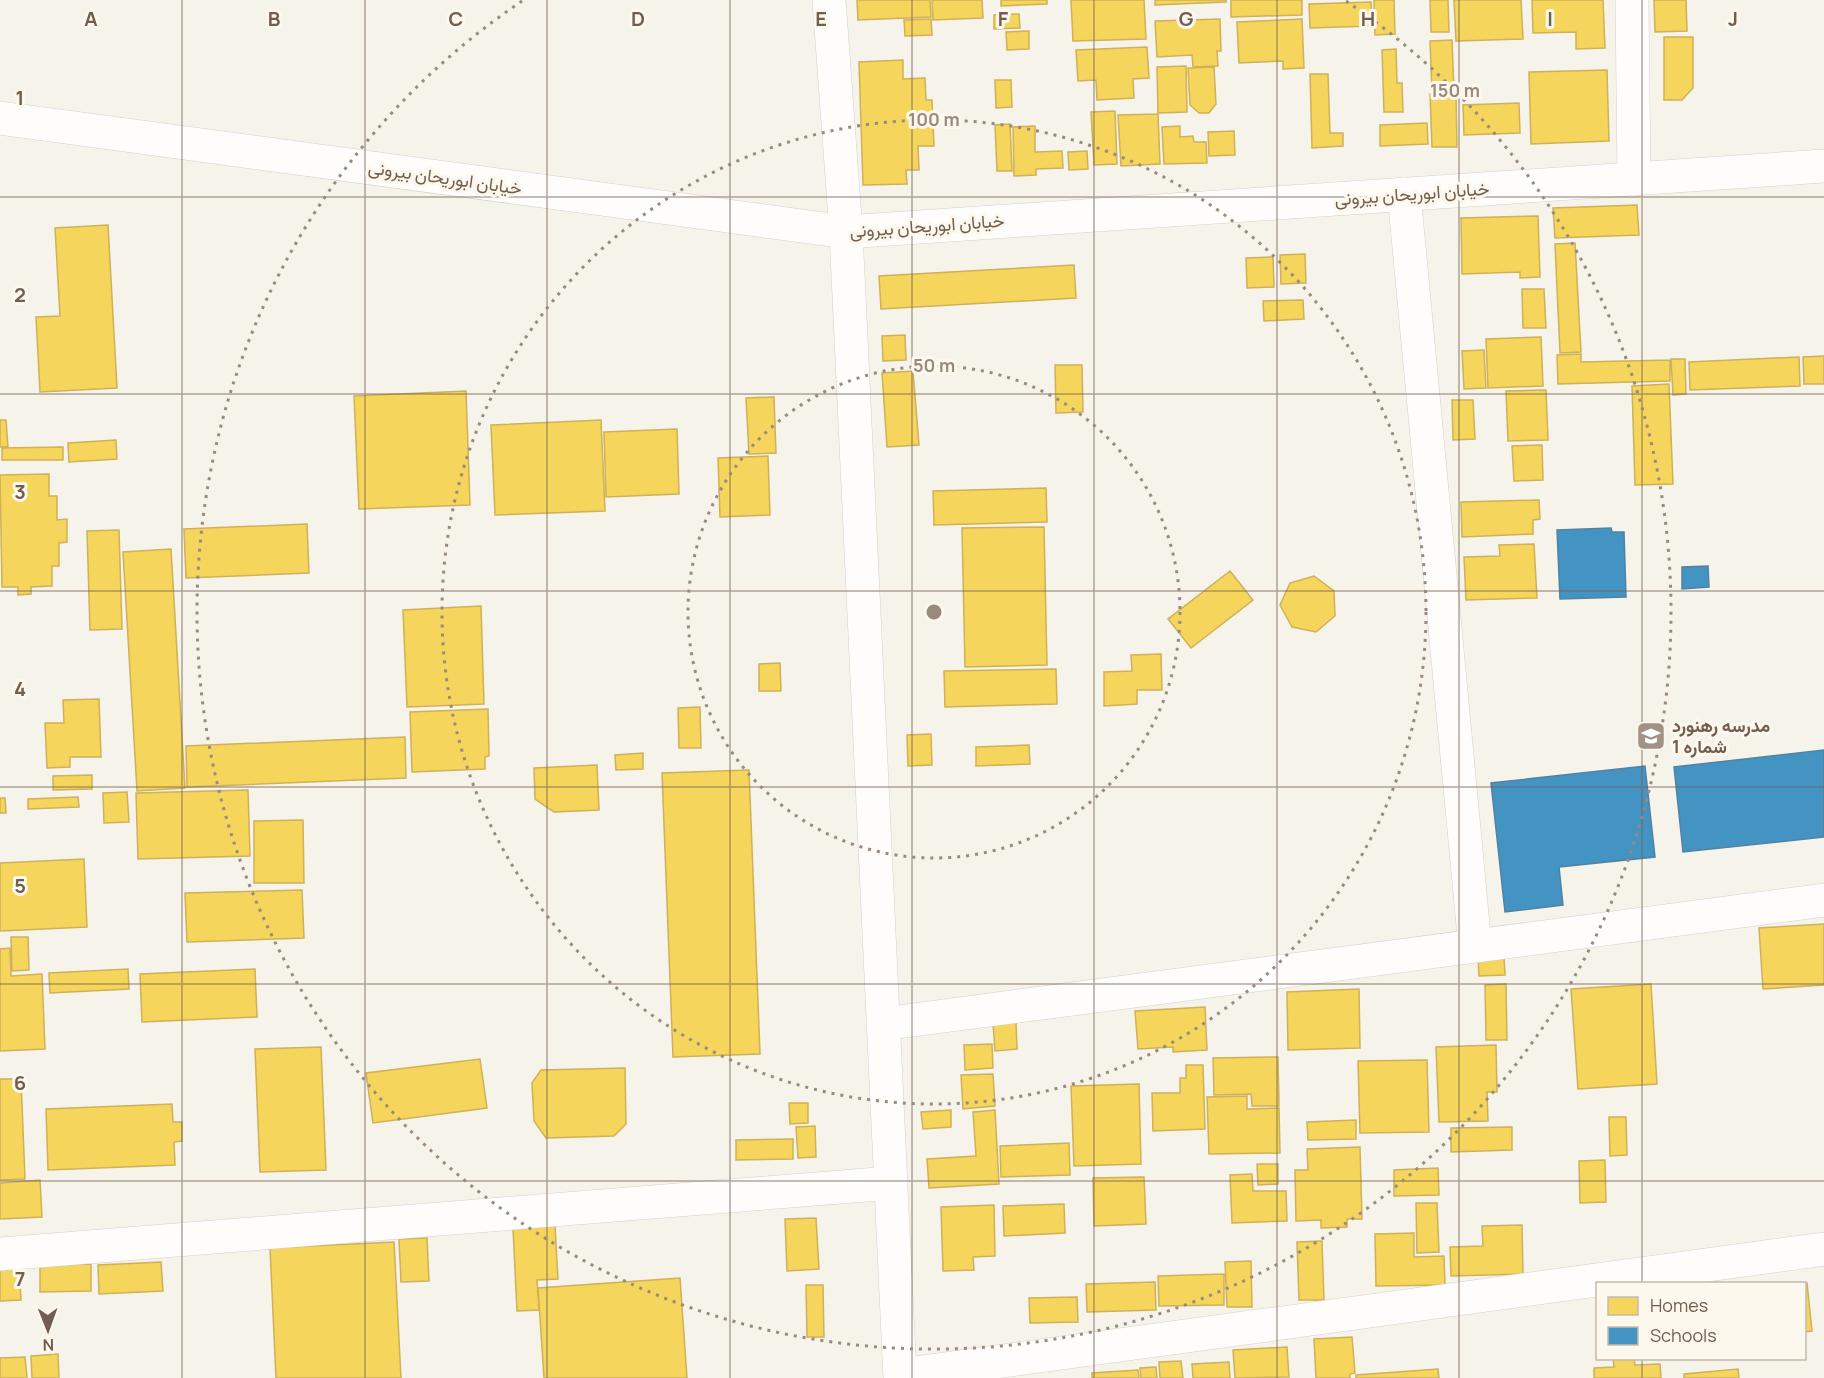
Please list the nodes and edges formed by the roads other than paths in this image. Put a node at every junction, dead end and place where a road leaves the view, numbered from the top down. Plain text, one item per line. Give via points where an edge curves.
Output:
1 (829, 0) edge
2 (1632, 0) edge
3 (0, 118) edge
4 (1824, 166) edge
5 (1634, 179) junction
6 (1404, 195) junction
7 (846, 232) junction
8 (1824, 900) edge
9 (1475, 946) junction
10 (883, 1024) junction
11 (891, 1183) junction
12 (1824, 1249) edge
13 (0, 1254) edge
14 (900, 1377) edge

1 - 7 street
2 - 5 street
3 - 7 street, خیابان ابوریحان بیرونی
4 - 5 street, خیابان ابوریحان بیرونی
5 - 6 street, خیابان ابوریحان بیرونی
6 - 7 street, خیابان ابوریحان بیرونی
6 - 9 street
7 - 10 street
8 - 9 street
9 - 10 street
10 - 11 street
11 - 13 street
11 - 14 street
12 - 14 street

